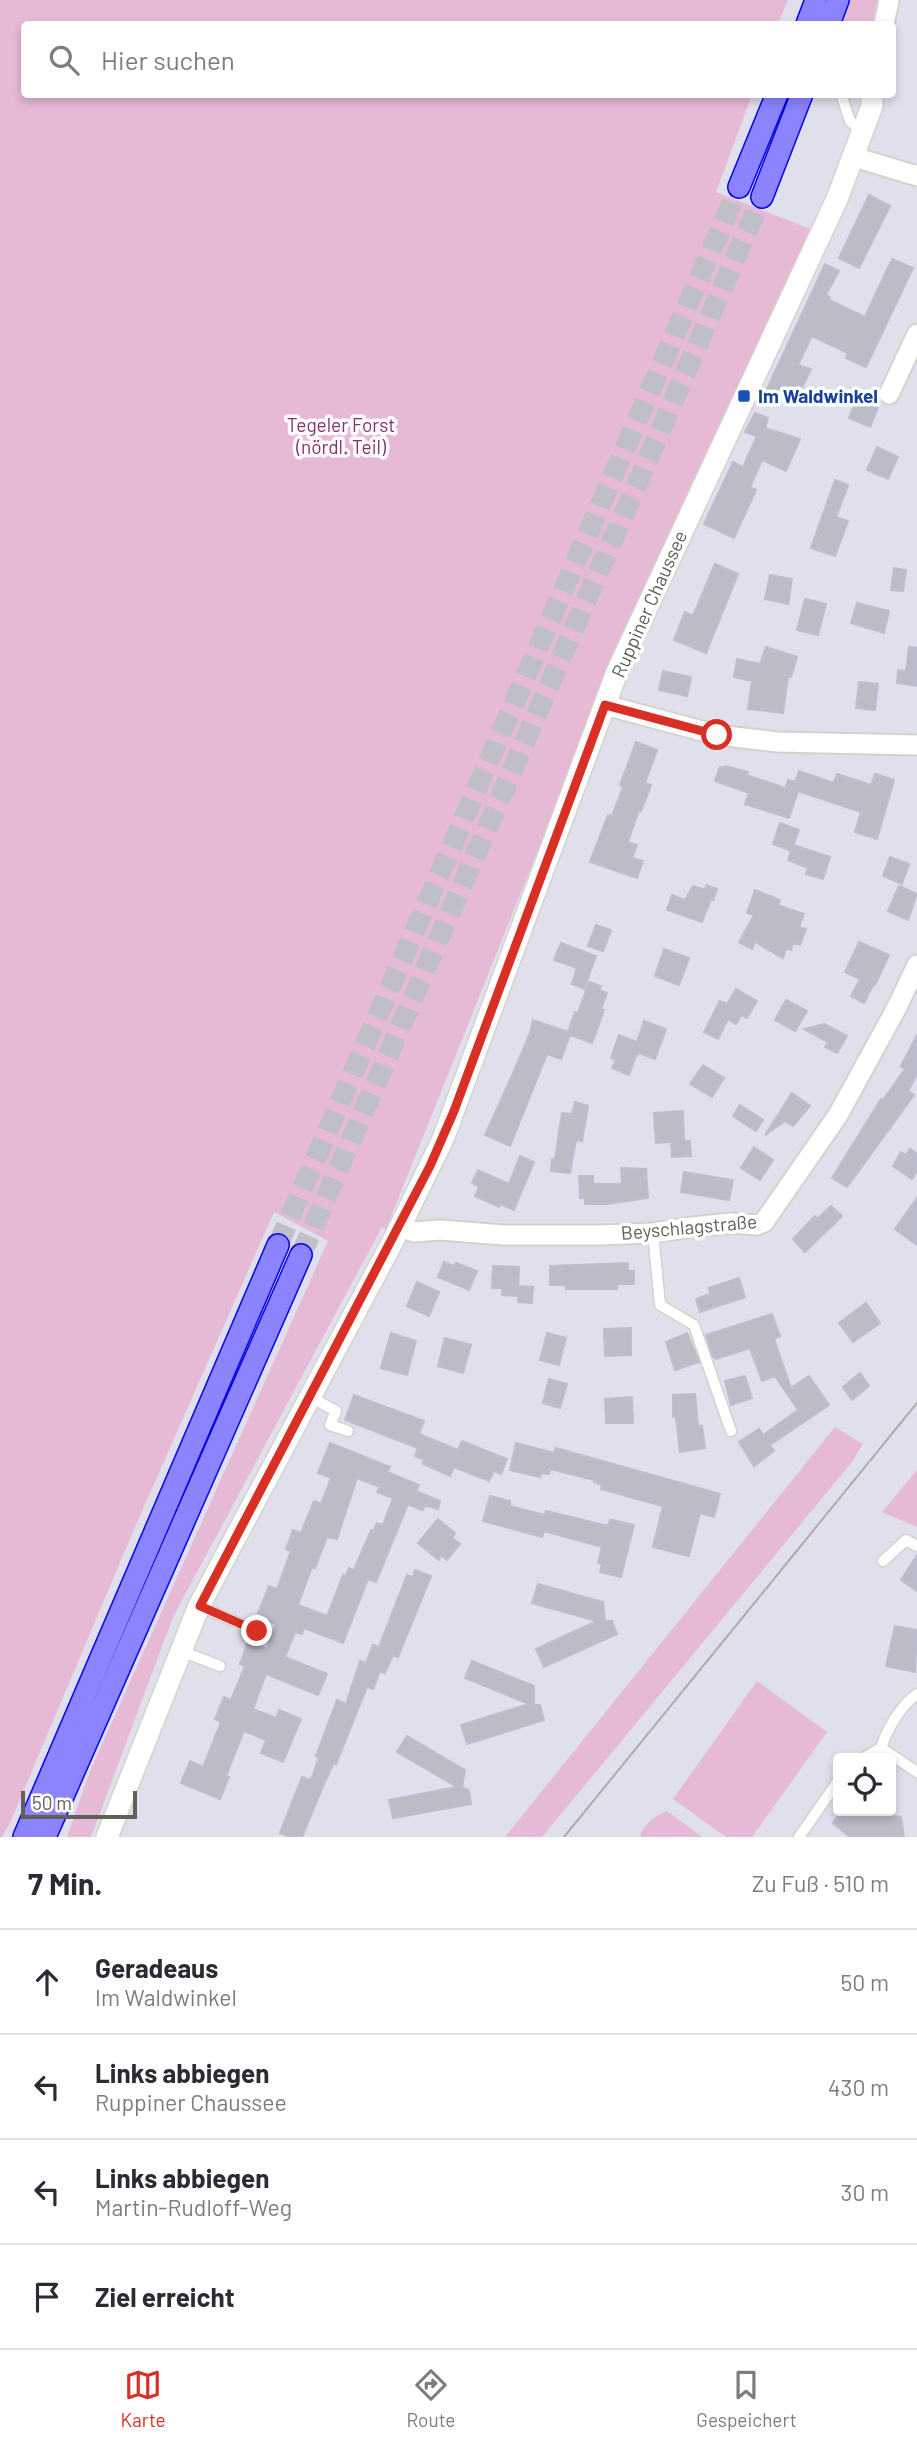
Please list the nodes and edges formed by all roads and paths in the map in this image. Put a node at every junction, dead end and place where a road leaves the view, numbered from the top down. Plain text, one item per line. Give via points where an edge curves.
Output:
1 (816, 0) edge
2 (838, 0) edge
3 (889, 0) edge
4 (808, 21) edge
5 (830, 21) edge
6 (885, 21) edge
7 (776, 98) edge
8 (800, 98) edge
9 (842, 98) edge
10 (872, 98) edge
11 (862, 132) junction
12 (854, 156) junction
13 (917, 176) edge
14 (739, 187) tunnel mouth
15 (762, 197) tunnel mouth
16 (917, 334) edge
17 (889, 394) dead end
18 (605, 705) junction
19 (917, 745) edge
20 (917, 965) edge
21 (400, 1227) junction
22 (653, 1233) junction
23 (278, 1245) tunnel mouth
24 (301, 1255) tunnel mouth
25 (309, 1397) junction
26 (348, 1431) dead end
27 (731, 1431) dead end
28 (917, 1546) edge
29 (883, 1562) dead end
30 (200, 1606) junction
31 (257, 1631) dead end
32 (181, 1650) junction
33 (220, 1666) dead end
34 (917, 1694) edge
35 (881, 1748) junction
36 (872, 1753) edge
37 (917, 1772) edge
38 (833, 1789) edge
39 (24, 1837) edge
40 (47, 1837) edge
41 (107, 1837) edge
42 (799, 1837) edge

1 - 4 highway
2 - 5 highway
3 - 6 street
7 - 14 highway
8 - 15 highway
9 - 11 lane via 850,121
10 - 11 street, Ruppiner Chaussee
11 - 12 street, Ruppiner Chaussee
12 - 13 street
12 - 18 street, Ruppiner Chaussee
16 - 17 street
18 - 19 street via 717,735 778,742
18 - 21 street, Ruppiner Chaussee via 454,1111
20 - 22 street, Beyschlagstraße via 838,1115 764,1222
21 - 22 street, Beyschlagstraße via 414,1232 504,1235
21 - 25 street, Ruppiner Chaussee
22 - 27 lane via 660,1305 694,1325
23 - 39 highway
24 - 40 highway
25 - 26 lane via 336,1411 331,1425
25 - 30 street, Ruppiner Chaussee
28 - 29 lane via 906,1540
30 - 31 lane
30 - 32 street, Ruppiner Chaussee
32 - 33 lane
32 - 41 street, Ruppiner Chaussee
34 - 35 lane via 904,1703
35 - 36 lane
35 - 37 lane
38 - 42 lane

